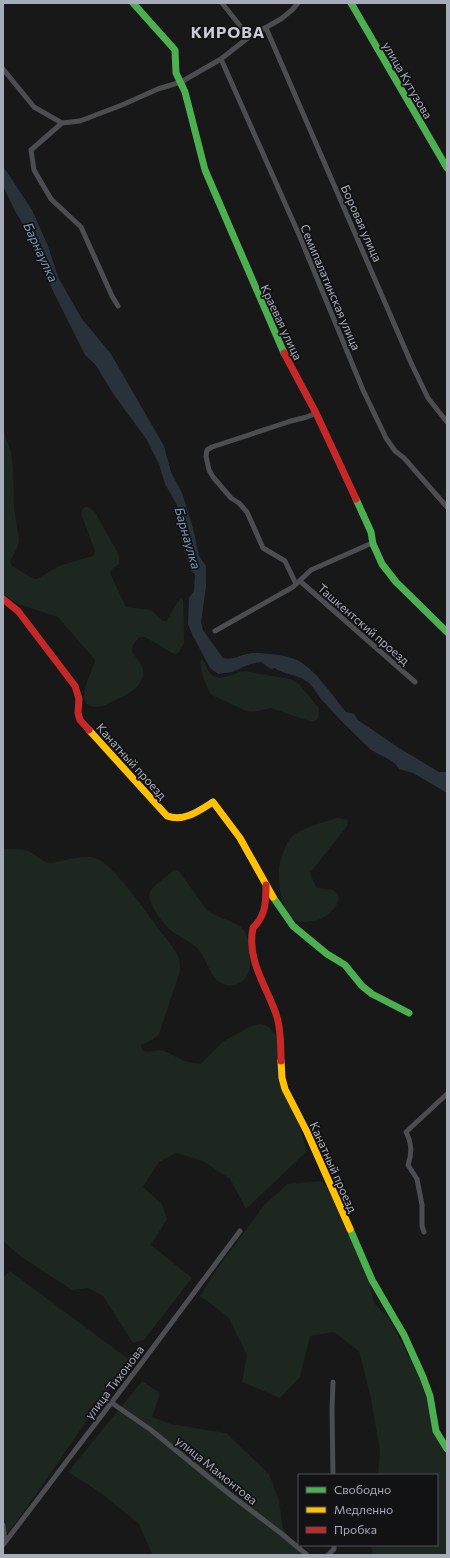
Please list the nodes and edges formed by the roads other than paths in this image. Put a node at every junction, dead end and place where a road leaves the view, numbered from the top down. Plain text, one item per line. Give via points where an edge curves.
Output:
1 (135, 3) edge
2 (222, 3) edge
3 (298, 3) edge
4 (351, 3) edge
5 (266, 28) junction
6 (249, 37) junction
7 (221, 59) junction
8 (3, 69) edge
9 (181, 82) junction
10 (62, 123) junction
11 (447, 168) edge
12 (118, 306) dead end
13 (316, 413) junction
14 (447, 422) edge
15 (447, 507) edge
16 (372, 543) junction
17 (298, 582) junction
18 (3, 599) edge
19 (215, 631) dead end
20 (447, 632) edge
21 (415, 682) dead end
22 (266, 884) junction
23 (409, 1013) dead end
24 (447, 1094) edge
25 (240, 1231) dead end
26 (424, 1232) dead end
27 (334, 1382) dead end
28 (112, 1403) junction
29 (447, 1449) edge
30 (333, 1474) edge
31 (3, 1525) edge
32 (4, 1543) edge
33 (334, 1546) edge
34 (307, 1555) edge
35 (328, 1555) edge

1 - 9 street, Краевая улица via 173,47 176,55 176,73
2 - 6 street
3 - 5 street via 288,14
4 - 11 street, улица Кутузова
5 - 6 street
5 - 14 street, Боровая улица via 412,365 428,398
6 - 7 street
7 - 9 street
7 - 15 street, Семипалатинская улица via 386,438
8 - 10 street via 34,107
9 - 10 street via 80,121
9 - 13 street, Краевая улица via 204,170 287,359
10 - 12 street via 31,150 34,170 51,199 81,228
13 - 16 street, Краевая улица via 371,532
13 - 17 street, Ташкентский проезд via 209,449 206,456 213,477 247,512 266,551 285,561
16 - 17 street via 311,570
16 - 20 street, Краевая улица via 379,562 393,580
17 - 19 street
17 - 21 street, Ташкентский проезд
18 - 22 street, Канатный проезд via 18,611 75,686 79,699 80,720 161,810 168,816 178,819 213,802 240,838
22 - 23 street, Канатный проезд via 293,926 345,965 372,994
22 - 29 street, Канатный проезд via 264,913 253,928 252,950 277,1018 285,1089 310,1138 372,1280 404,1335 427,1386 436,1431
24 - 26 street via 406,1132 411,1143 408,1165 417,1178
25 - 28 street, улица Тихонова
27 - 30 street
28 - 32 street, улица Тихонова
28 - 34 street, улица Мамонтова via 151,1430
31 - 32 street
33 - 35 street

